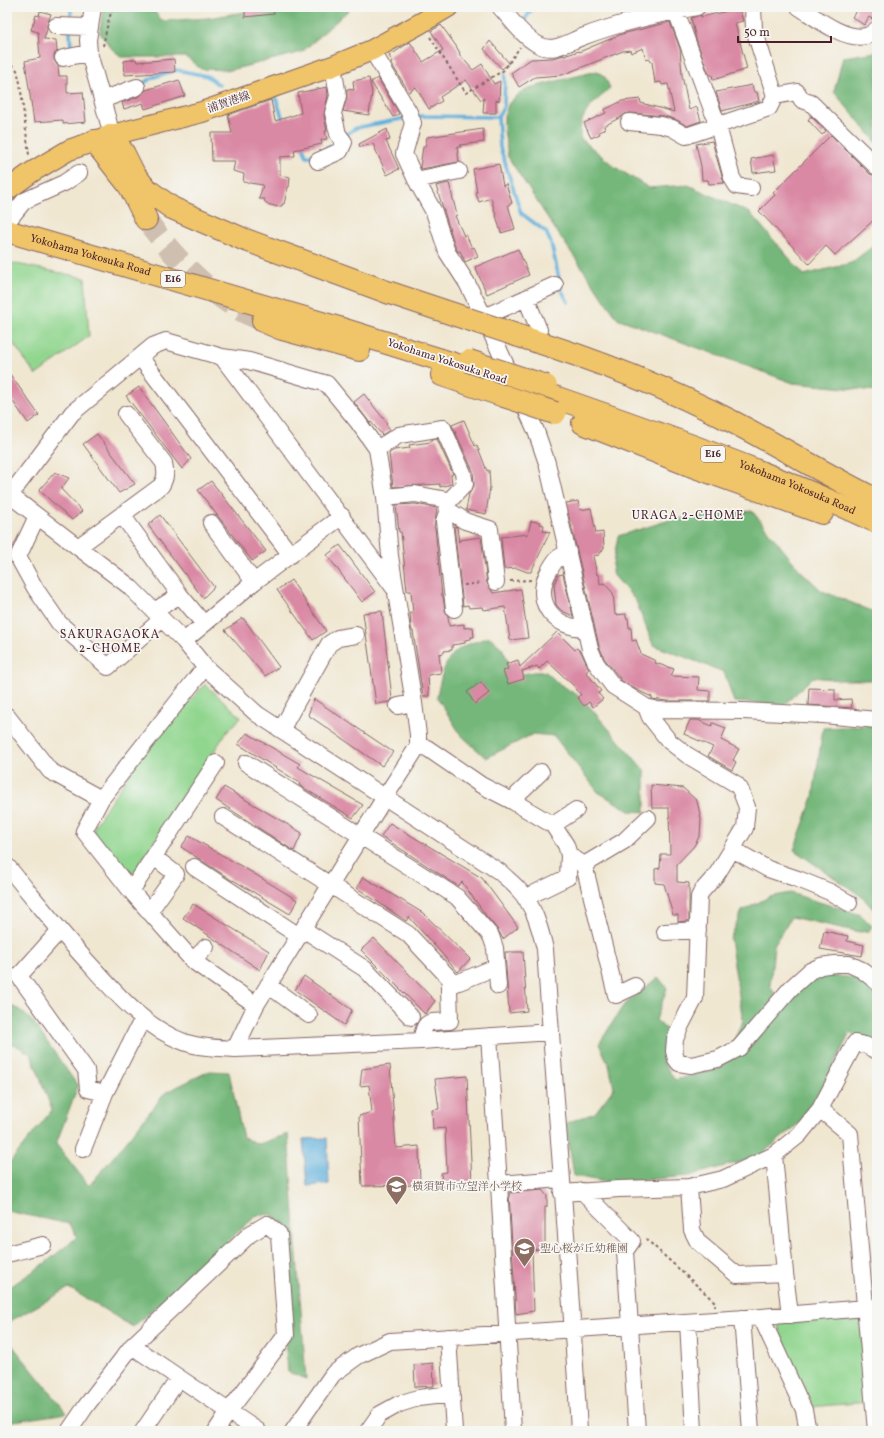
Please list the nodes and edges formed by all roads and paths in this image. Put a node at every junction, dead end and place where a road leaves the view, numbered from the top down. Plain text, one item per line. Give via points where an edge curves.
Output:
1 (93, 7) edge
2 (114, 7) edge
3 (448, 7) edge
4 (500, 7) edge
5 (696, 7) edge
6 (754, 7) edge
7 (799, 7) edge
8 (676, 11) junction
9 (421, 23) junction
10 (56, 26) dead end
11 (89, 27) junction
12 (877, 29) edge
13 (527, 36) junction
14 (96, 50) junction
15 (372, 50) junction
16 (63, 58) dead end
17 (7, 61) edge
18 (333, 66) junction
19 (137, 88) dead end
20 (775, 96) junction
21 (102, 100) junction
22 (629, 122) dead end
23 (718, 126) junction
24 (103, 138) junction
25 (318, 161) dead end
26 (877, 167) edge
27 (459, 171) dead end
28 (32, 172) junction
29 (79, 173) dead end
30 (416, 180) junction
31 (751, 188) dead end
32 (7, 190) edge
33 (146, 219) tunnel mouth
34 (8, 225) edge
35 (555, 286) dead end
36 (526, 298) junction
37 (476, 318) junction
38 (263, 321) tunnel mouth
39 (529, 333) junction
40 (140, 357) junction
41 (222, 357) junction
42 (549, 398) junction
43 (126, 414) dead end
44 (377, 449) junction
45 (9, 494) edge
46 (385, 497) junction
47 (877, 500) edge
48 (448, 505) junction
49 (877, 509) edge
50 (122, 515) junction
51 (37, 516) junction
52 (342, 516) junction
53 (877, 522) edge
54 (211, 523) dead end
55 (877, 534) edge
56 (78, 547) junction
57 (568, 552) junction
58 (291, 555) junction
59 (254, 582) junction
60 (496, 582) dead end
61 (396, 591) junction
62 (180, 595) junction
63 (454, 609) dead end
64 (158, 615) junction
65 (204, 624) junction
66 (585, 628) junction
67 (356, 636) dead end
68 (184, 640) junction
69 (205, 667) junction
70 (414, 703) junction
71 (398, 706) dead end
72 (646, 707) junction
73 (7, 716) edge
74 (877, 720) edge
75 (281, 730) junction
76 (418, 746) junction
77 (216, 763) dead end
78 (246, 763) dead end
79 (541, 772) dead end
80 (385, 797) junction
81 (100, 799) junction
82 (514, 802) junction
83 (576, 810) dead end
84 (223, 817) dead end
85 (648, 818) dead end
86 (553, 825) junction
87 (360, 836) junction
88 (732, 849) junction
89 (569, 855) junction
90 (154, 857) junction
91 (584, 865) junction
92 (7, 866) edge
93 (194, 867) dead end
94 (330, 885) junction
95 (132, 891) junction
96 (525, 898) junction
97 (849, 903) dead end
98 (149, 912) junction
99 (60, 930) junction
100 (698, 930) junction
101 (301, 932) junction
102 (665, 932) dead end
103 (206, 947) dead end
104 (193, 961) junction
105 (496, 967) junction
106 (877, 982) edge
107 (454, 983) junction
108 (268, 985) junction
109 (498, 986) dead end
110 (634, 986) dead end
111 (256, 1005) junction
112 (309, 1015) dead end
113 (411, 1016) dead end
114 (144, 1018) junction
115 (551, 1032) junction
116 (489, 1036) junction
117 (421, 1041) junction
118 (235, 1049) junction
119 (877, 1051) edge
120 (105, 1093) junction
121 (820, 1109) junction
122 (83, 1149) dead end
123 (774, 1155) junction
124 (499, 1184) junction
125 (562, 1186) junction
126 (688, 1187) junction
127 (582, 1191) junction
128 (645, 1238) dead end
129 (43, 1245) dead end
130 (7, 1254) edge
131 (785, 1273) junction
132 (871, 1307) edge
133 (790, 1315) junction
134 (761, 1317) junction
135 (742, 1318) junction
136 (716, 1320) junction
137 (688, 1322) junction
138 (630, 1325) junction
139 (573, 1329) junction
140 (507, 1333) junction
141 (448, 1337) junction
142 (132, 1346) junction
143 (179, 1378) junction
144 (452, 1394) junction
145 (229, 1411) junction
146 (69, 1431) edge
147 (143, 1431) edge
148 (216, 1431) edge
149 (258, 1431) edge
150 (293, 1431) edge
151 (368, 1431) edge
152 (454, 1431) edge
153 (513, 1431) edge
154 (579, 1431) edge
155 (637, 1431) edge
156 (694, 1431) edge
157 (750, 1431) edge
158 (808, 1431) edge
159 (876, 1431) edge

1 - 11 street
2 - 14 path
3 - 9 main road, 浦賀港線
4 - 13 street
5 - 8 street
6 - 20 street via 754,29
7 - 12 street via 823,23 850,35 866,36
8 - 13 street via 627,21 552,48 539,46
8 - 23 street
9 - 13 path via 466,94 504,70
9 - 15 main road, 浦賀港線
10 - 11 street
11 - 14 street via 88,40
14 - 16 street
14 - 21 street
15 - 18 main road, 浦賀港線
15 - 30 street via 411,118 404,154
17 - 28 path via 17,70 20,83
18 - 24 main road, 浦賀港線 via 202,112
18 - 25 street via 338,96 333,113 341,138 340,151
19 - 21 street
20 - 23 street via 769,108
20 - 26 street via 797,92 802,100 811,103
21 - 24 street
22 - 23 street via 661,125 686,136
23 - 31 street via 732,178 737,186
24 - 28 main road, 浦賀港線 via 69,150
24 - 33 highway via 118,156
24 - 37 highway via 124,154 134,174 146,189 172,208 237,236 387,292
27 - 30 street
28 - 32 main road, 浦賀港線
29 - 34 street via 64,183 24,201
30 - 37 street via 434,212 447,252 467,283
34 - 42 highway, Yokohama Yokosuka Road / E16 via 331,326 469,365
35 - 36 street
36 - 37 street
36 - 39 street
37 - 39 highway, bridge
37 - 57 street via 536,431 547,463
38 - 42 highway, bridge via 504,396
39 - 47 highway via 562,349 675,393
40 - 41 street via 153,346 166,340
40 - 45 street via 72,413
40 - 58 street
41 - 44 street via 249,361 327,384
41 - 52 street
42 - 49 highway, Yokohama Yokosuka Road / E16 via 771,464
42 - 53 highway, Yokohama Yokosuka Road / E16 via 618,419 751,468
42 - 55 highway via 610,433
43 - 50 street via 164,463 166,471 161,486
44 - 46 street
44 - 48 street via 399,435 443,428 466,484
45 - 51 street
46 - 48 street via 415,494
46 - 61 street
48 - 60 street via 465,521 490,529
48 - 63 street via 444,521
50 - 56 street
50 - 62 street
51 - 56 street
51 - 64 street via 18,558 59,623 108,667
52 - 58 street
52 - 61 street
54 - 59 street
56 - 64 street via 129,586
57 - 66 street
57 - 66 street via 557,559 550,568 543,590 544,601 549,612 560,622 575,628
58 - 59 street
59 - 65 street
61 - 70 street
62 - 64 street
62 - 65 street
64 - 68 street
65 - 68 street
66 - 72 street via 590,649 604,675 613,686
67 - 75 street via 338,638 329,644
68 - 69 street
69 - 75 street via 256,714
69 - 81 street
70 - 71 street
70 - 76 street
72 - 74 street via 657,710 783,713
72 - 88 street via 650,717 669,741 740,789 747,807 745,828
73 - 81 street via 50,771
75 - 80 street
76 - 80 street
76 - 82 street via 427,748 482,785
77 - 90 street
78 - 87 street
79 - 82 street via 518,794
80 - 87 street
80 - 96 street via 500,872
81 - 95 street via 84,831
82 - 86 street
83 - 86 street
84 - 94 street
85 - 91 street via 624,841
86 - 89 street via 566,845
87 - 94 street
87 - 105 street via 457,897 491,936 495,948
88 - 97 street via 768,869 811,884
88 - 100 street via 699,897
89 - 91 street
89 - 96 street via 568,877
90 - 95 street
90 - 98 street via 176,874
91 - 110 street via 616,995
92 - 99 street
93 - 101 street
94 - 101 street
94 - 107 street via 408,934
95 - 98 street
96 - 115 street via 541,929 545,949
98 - 104 street
99 - 114 street via 112,989
99 - 120 street via 19,976 86,1070 88,1089
100 - 102 street
100 - 106 street via 695,998 675,1039 676,1059 685,1065 718,1059 739,1048 791,988 810,971 821,966 849,964
101 - 108 street
101 - 113 street via 365,969
103 - 104 street
104 - 111 street
105 - 107 street
105 - 109 street
107 - 117 street via 449,988 450,1021 428,1023 424,1027
108 - 111 street
108 - 112 street
111 - 118 street
114 - 118 street via 161,1031 185,1042 213,1048
114 - 120 street
115 - 116 street
115 - 125 street
116 - 117 street
116 - 124 street
117 - 118 street
119 - 121 street via 855,1043
120 - 122 street
121 - 123 street via 800,1135
121 - 132 street via 850,1134
123 - 126 street via 723,1179
123 - 131 street
124 - 125 street
124 - 140 street
125 - 127 street
125 - 139 street
126 - 127 street
126 - 131 street via 692,1230 698,1242 737,1275
127 - 138 street via 632,1241 625,1252
128 - 136 path via 715,1302
129 - 130 street
131 - 133 street
132 - 133 street
132 - 159 street
133 - 134 street
134 - 135 street
134 - 158 street via 804,1410
135 - 136 street
135 - 157 street
136 - 137 street
137 - 138 street
137 - 156 street
138 - 139 street
138 - 155 street
139 - 140 street
139 - 154 street
140 - 141 street
140 - 153 street
141 - 144 street
141 - 150 street via 390,1341 358,1356 333,1374
142 - 143 street
142 - 145 street via 250,1234 267,1224 279,1234 286,1335
142 - 146 street
143 - 145 street
143 - 147 street
144 - 151 street via 418,1398 399,1404 379,1415
144 - 152 street
145 - 148 street
145 - 149 street

